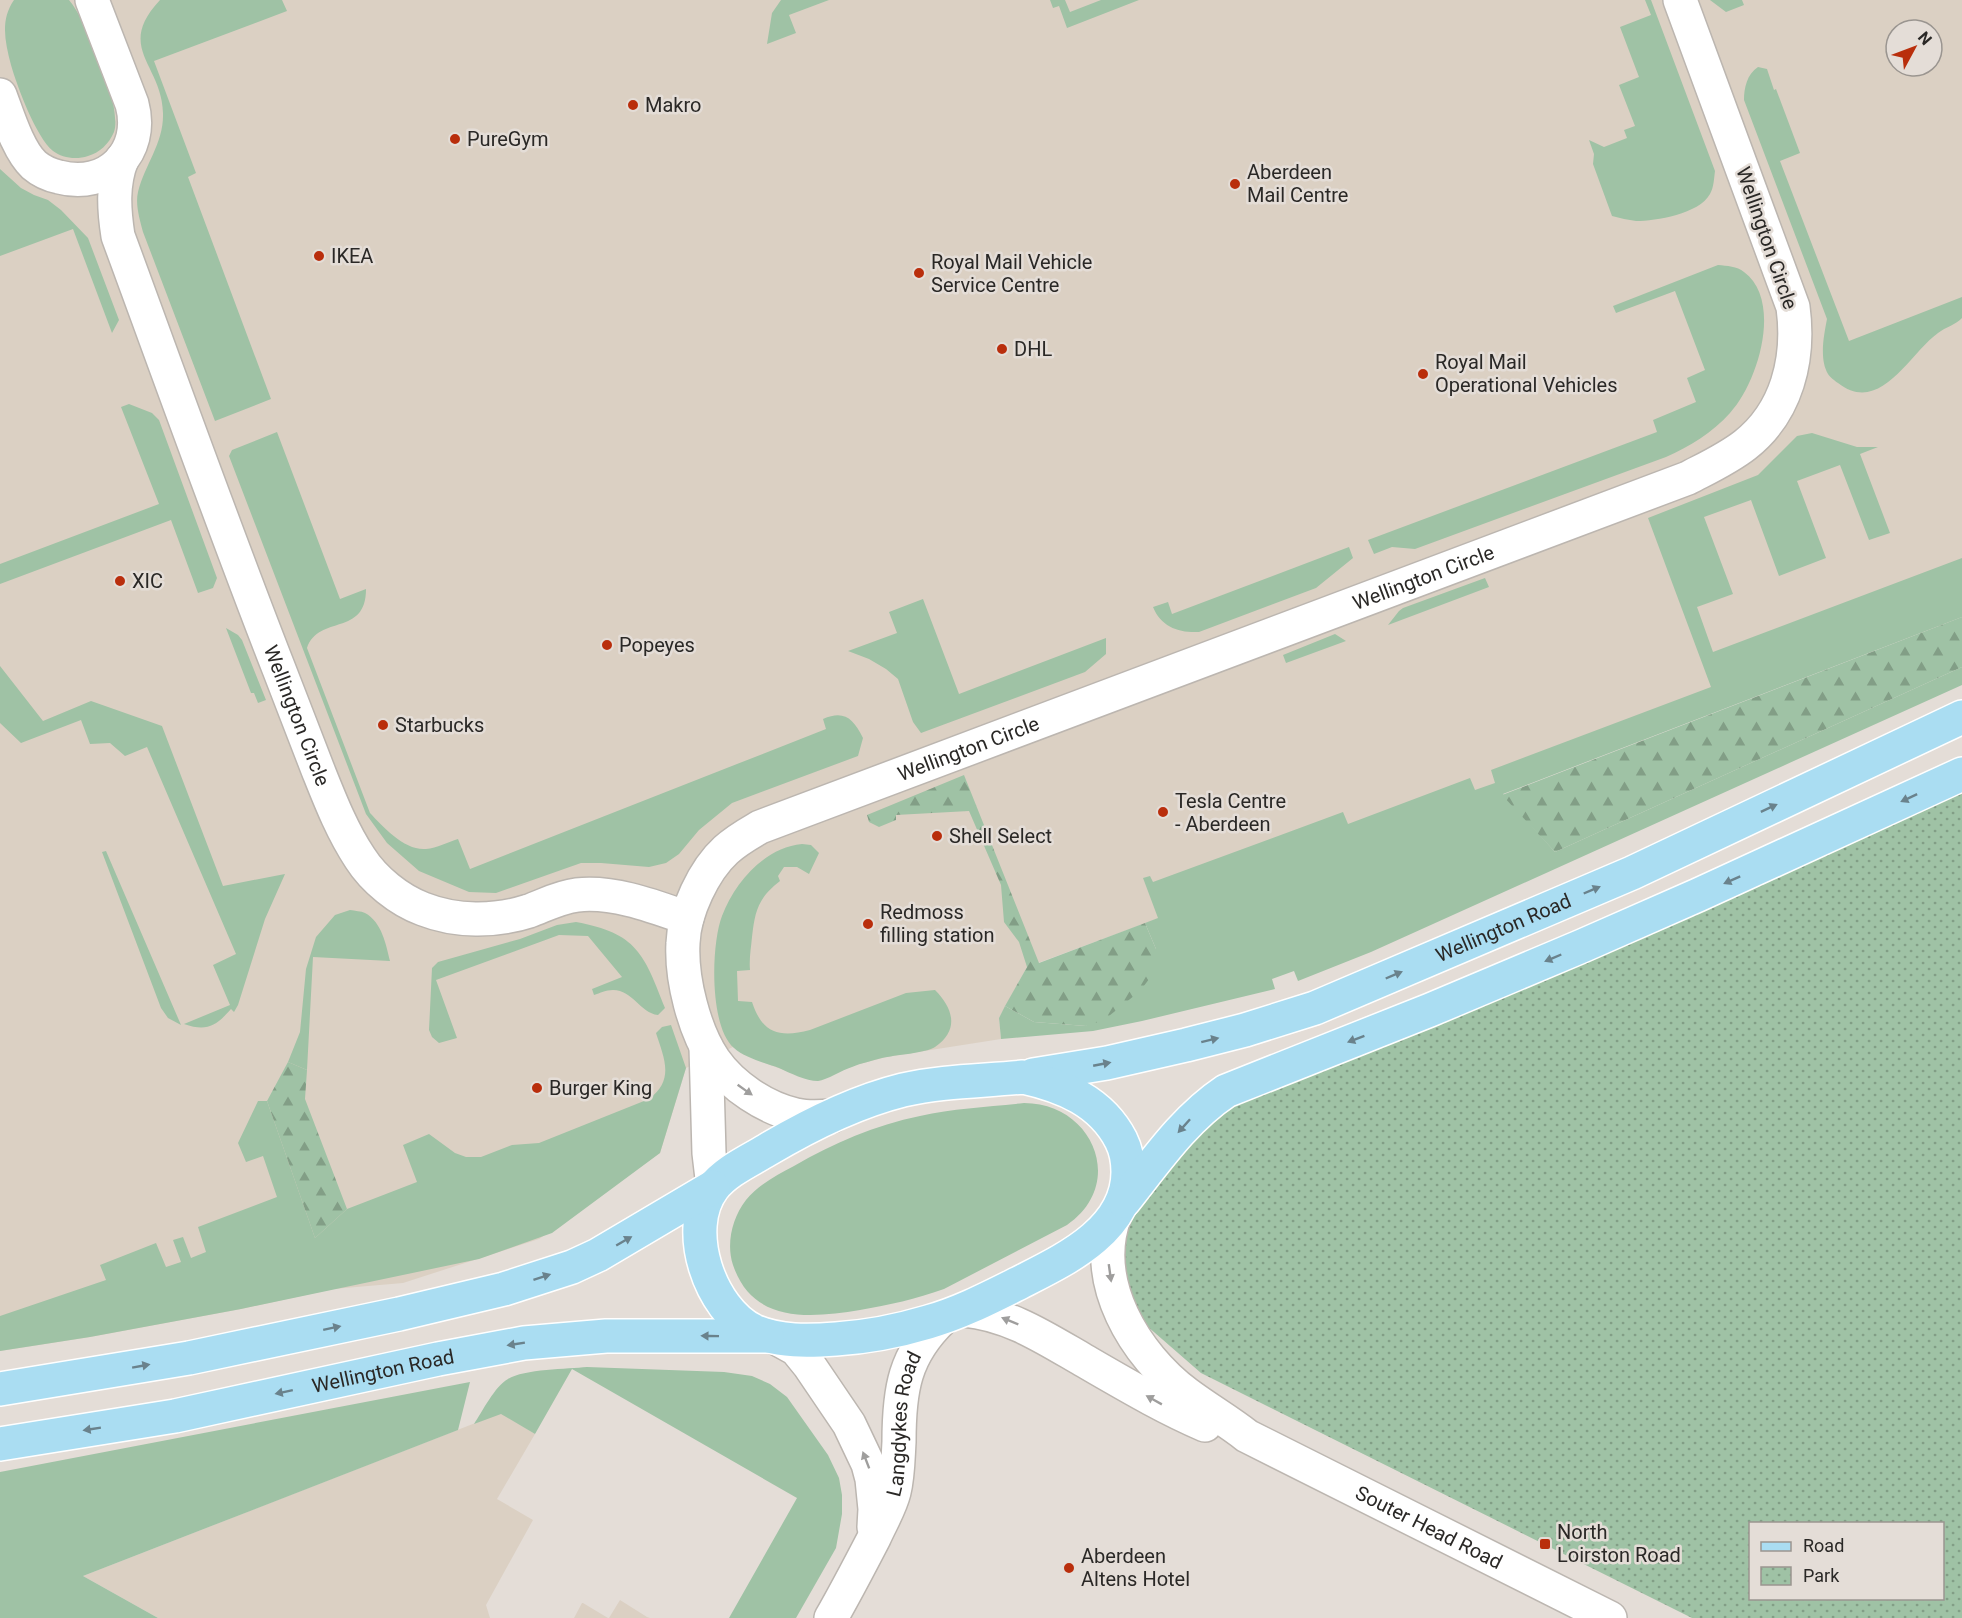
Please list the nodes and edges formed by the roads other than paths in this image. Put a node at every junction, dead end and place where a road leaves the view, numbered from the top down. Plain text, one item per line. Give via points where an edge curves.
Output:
1 (92, 0) edge
2 (1680, 0) edge
3 (0, 95) edge
4 (122, 159) junction
5 (66, 179) junction
6 (118, 236) junction
7 (1962, 717) edge
8 (1962, 774) edge
9 (687, 918) junction
10 (706, 1047) junction
11 (1023, 1077) junction
12 (832, 1116) junction
13 (713, 1187) junction
14 (1118, 1210) junction
15 (954, 1314) junction
16 (772, 1337) junction
17 (0, 1389) edge
18 (1247, 1436) junction
19 (0, 1444) edge
20 (873, 1538) junction
21 (831, 1618) edge
22 (1610, 1618) edge

1 - 4 street, Wellington Circle via 134,111 134,136
2 - 9 street, Wellington Circle via 1793,307 1796,340 1792,371 1786,391 1757,435 1729,456 1688,478 760,827 740,838 713,864
3 - 5 street via 29,159 42,170
4 - 5 street via 98,177
4 - 6 street, Wellington Circle via 114,201
5 - 6 street, Wellington Circle via 91,201
6 - 9 street, Wellington Circle via 332,804 369,871 405,900 459,918 518,914 579,895 618,898
11 -> 7 main road, Wellington Road via 1186,1046 1315,1008 1632,873
8 -> 14 main road via 1593,942 1226,1091 1187,1123
9 - 10 street, Wellington Circle via 684,969
10 -> 12 street, Wellington Circle via 726,1075 764,1102 797,1115
10 - 13 street, Wellington Circle
11 - 12 main road via 903,1090
11 - 14 main road via 1069,1090 1106,1116 1127,1158 1128,1178
12 - 13 main road via 743,1164
13 - 16 main road via 705,1202 700,1228 702,1258 712,1287 741,1323
17 -> 13 main road via 189,1358 504,1289 592,1259
14 - 15 main road, Wellington Road via 1100,1232 1067,1257
14 -> 18 street, Souter Head Road via 1108,1242 1109,1270 1116,1299 1130,1329 1175,1384
15 - 16 main road, Wellington Road via 848,1338
18 -> 15 street, Souter Head Road via 1218,1431 1191,1419 1012,1321 991,1314
15 - 20 street, Langdykes Road via 930,1330 906,1370 900,1400 894,1491
16 -> 19 main road, Wellington Road via 606,1336 524,1343 175,1416
20 -> 16 street, Langdykes Road via 872,1479 862,1450 841,1410 809,1365 796,1349
18 - 22 street, Souter Head Road
20 - 21 street, Langdykes Road

